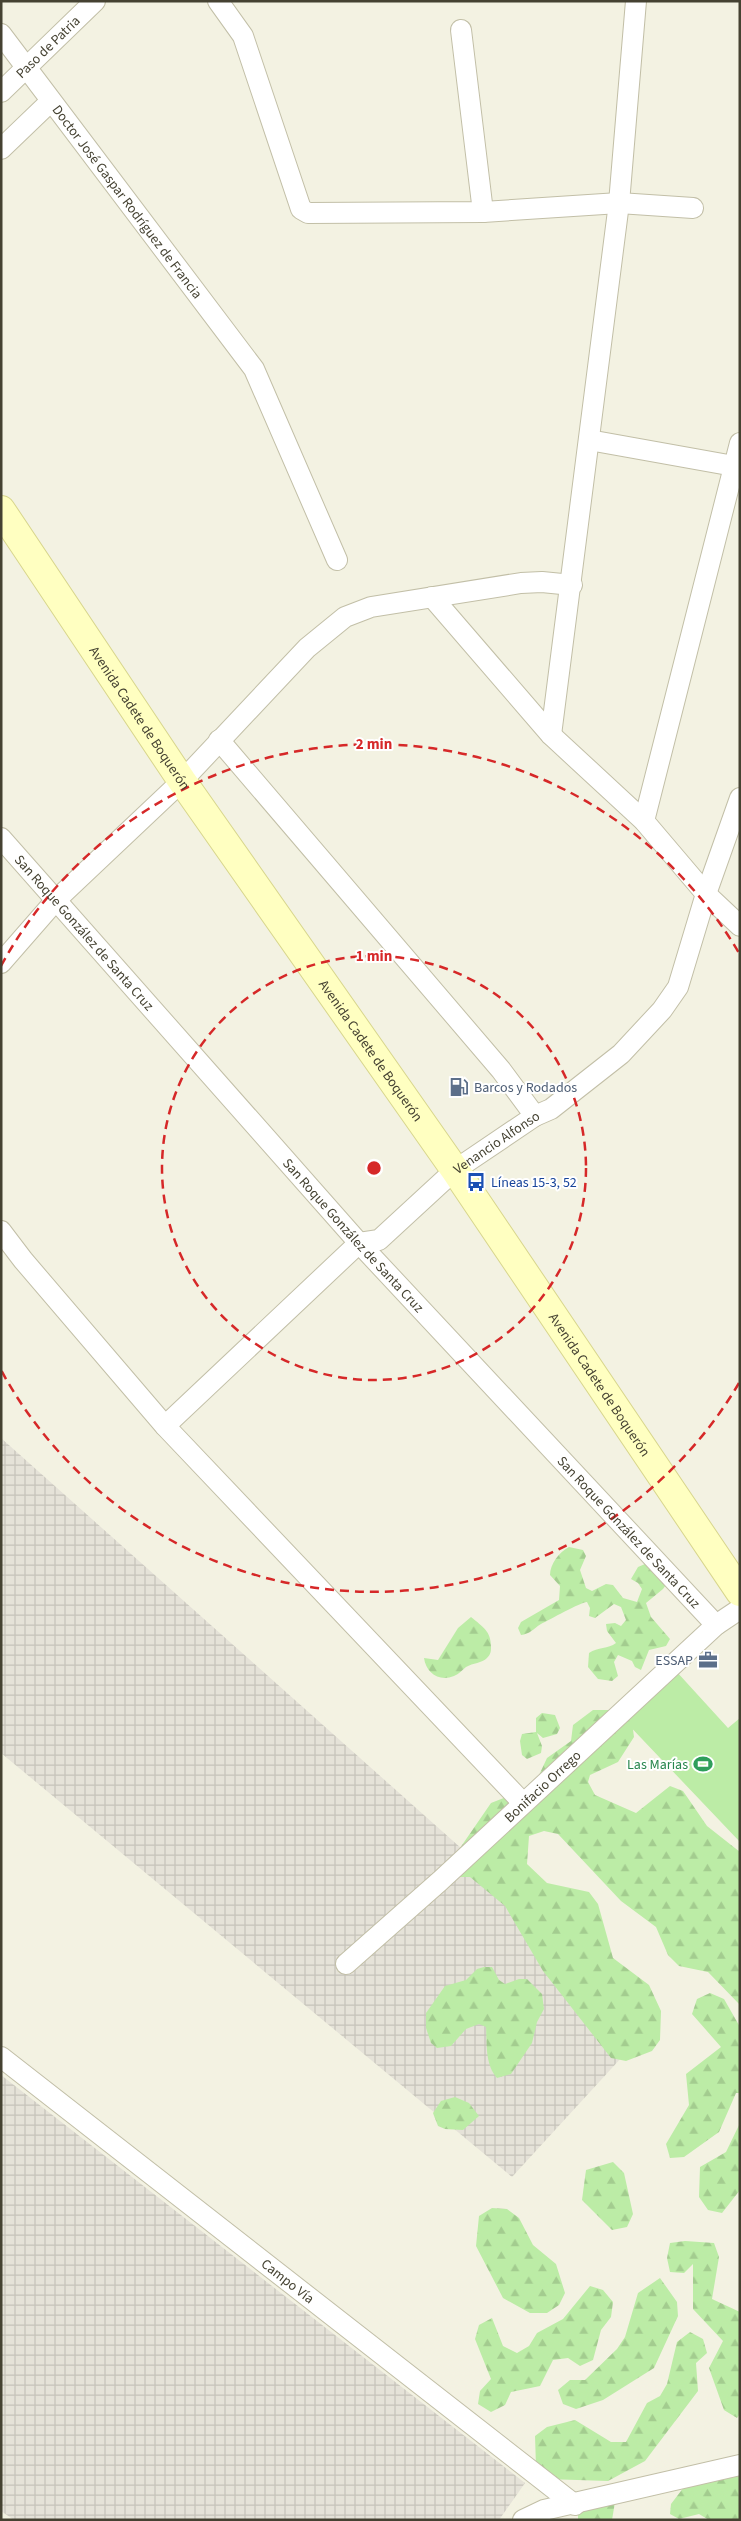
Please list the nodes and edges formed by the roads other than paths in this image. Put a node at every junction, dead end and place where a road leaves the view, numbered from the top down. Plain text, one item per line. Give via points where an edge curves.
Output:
1 (95, 1) edge
2 (218, 1) edge
3 (636, 1) edge
4 (461, 30) dead end
5 (1, 34) edge
6 (28, 68) junction
7 (1, 92) edge
8 (51, 102) junction
9 (1, 149) edge
10 (619, 203) junction
11 (693, 208) dead end
12 (483, 212) junction
13 (589, 440) junction
14 (740, 443) edge
15 (734, 466) junction
16 (1, 510) edge
17 (337, 560) dead end
18 (572, 585) junction
19 (432, 597) junction
20 (551, 735) junction
21 (219, 740) junction
22 (182, 781) junction
23 (740, 798) edge
24 (644, 821) junction
25 (1, 838) edge
26 (706, 894) junction
27 (56, 900) junction
28 (740, 926) edge
29 (1, 963) edge
30 (535, 1116) junction
31 (455, 1170) junction
32 (1, 1231) edge
33 (359, 1243) junction
34 (165, 1426) junction
35 (737, 1581) edge
36 (740, 1608) edge
37 (716, 1625) junction
38 (523, 1803) junction
39 (346, 1964) dead end
40 (1, 2056) edge
41 (740, 2465) edge
42 (575, 2505) junction
43 (523, 2520) edge

1 - 6 street, Paso de Patria
2 - 12 street via 244,36 301,209 318,214
3 - 10 street
4 - 12 street
5 - 6 street, Doctor José Gaspar Rodríguez de Francia
6 - 7 street, Paso de Patria
6 - 8 street, Doctor José Gaspar Rodríguez de Francia
8 - 9 street
8 - 17 street, Doctor José Gaspar Rodríguez de Francia via 254,369
10 - 11 street
10 - 12 street
10 - 13 street
13 - 15 street
13 - 18 street
14 - 15 street
15 - 24 street
16 - 22 main road, Avenida Cadete de Boquerón
18 - 19 street via 521,583
18 - 20 street
19 - 20 street
19 - 21 street via 371,607 345,617 307,648
20 - 24 street
21 - 22 street
21 - 30 street via 501,1070
22 - 27 street
22 - 31 main road, Avenida Cadete de Boquerón
23 - 26 street, Venancio Alfonso
24 - 26 street
25 - 27 street, San Roque González de Santa Cruz
26 - 28 street
26 - 30 street, Venancio Alfonso via 678,987 662,1010 621,1054 551,1109
27 - 29 street
27 - 33 street, San Roque González de Santa Cruz
30 - 31 street, Venancio Alfonso
31 - 33 street, Venancio Alfonso via 379,1240
31 - 35 main road, Avenida Cadete de Boquerón
32 - 34 street
33 - 34 street, Venancio Alfonso
33 - 37 street, San Roque González de Santa Cruz
34 - 38 street
36 - 37 street, Bonifacio Orrego
37 - 38 street, Bonifacio Orrego
38 - 39 street, Bonifacio Orrego
40 - 42 street, Campo Vía
41 - 42 street
42 - 43 street via 544,2510

